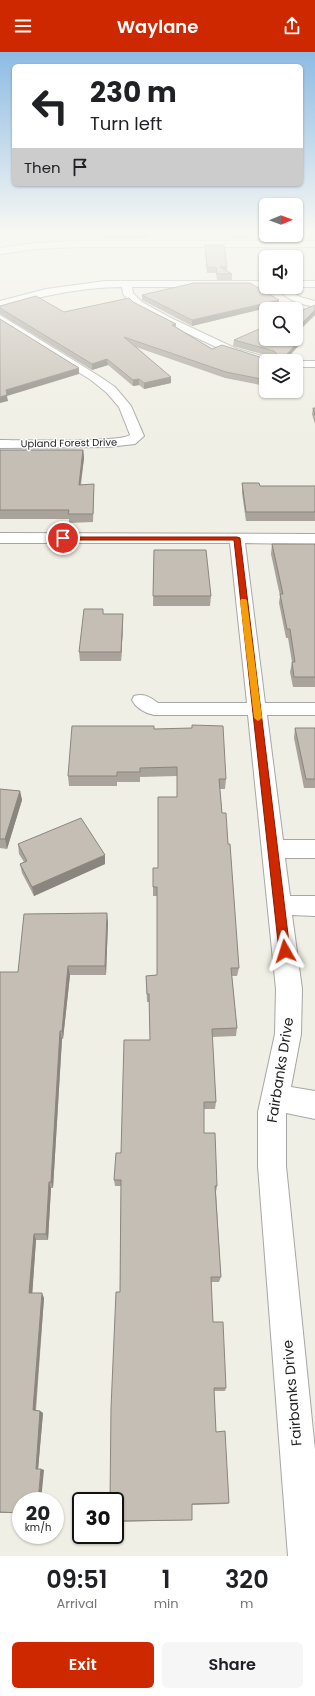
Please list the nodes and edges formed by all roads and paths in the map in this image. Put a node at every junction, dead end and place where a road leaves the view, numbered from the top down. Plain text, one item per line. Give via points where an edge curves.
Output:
1 (138, 304) edge
2 (0, 318) edge
3 (259, 358) edge
4 (303, 364) edge
5 (315, 364) edge
6 (0, 444) edge
7 (0, 538) edge
8 (237, 538) junction
9 (315, 538) edge
10 (141, 700) dead end
11 (257, 709) junction
12 (315, 709) edge
13 (273, 849) junction
14 (315, 849) edge
15 (280, 906) junction
16 (315, 906) edge
17 (274, 1097) junction
18 (315, 1105) edge
19 (307, 1556) edge

1 - 3 street via 233,351
2 - 6 street, Upland Forest Drive via 111,390 125,406 137,436 130,441 108,443
4 - 5 street
7 - 8 street
8 - 9 street
8 - 11 street, Fairbanks Drive
10 - 11 street via 154,709
11 - 12 street
11 - 13 street, Fairbanks Drive
13 - 14 street
13 - 15 street, Fairbanks Drive
15 - 16 street
15 - 17 street, Fairbanks Drive via 290,1005 288,1034
17 - 18 street
17 - 19 street, Fairbanks Drive via 272,1166

